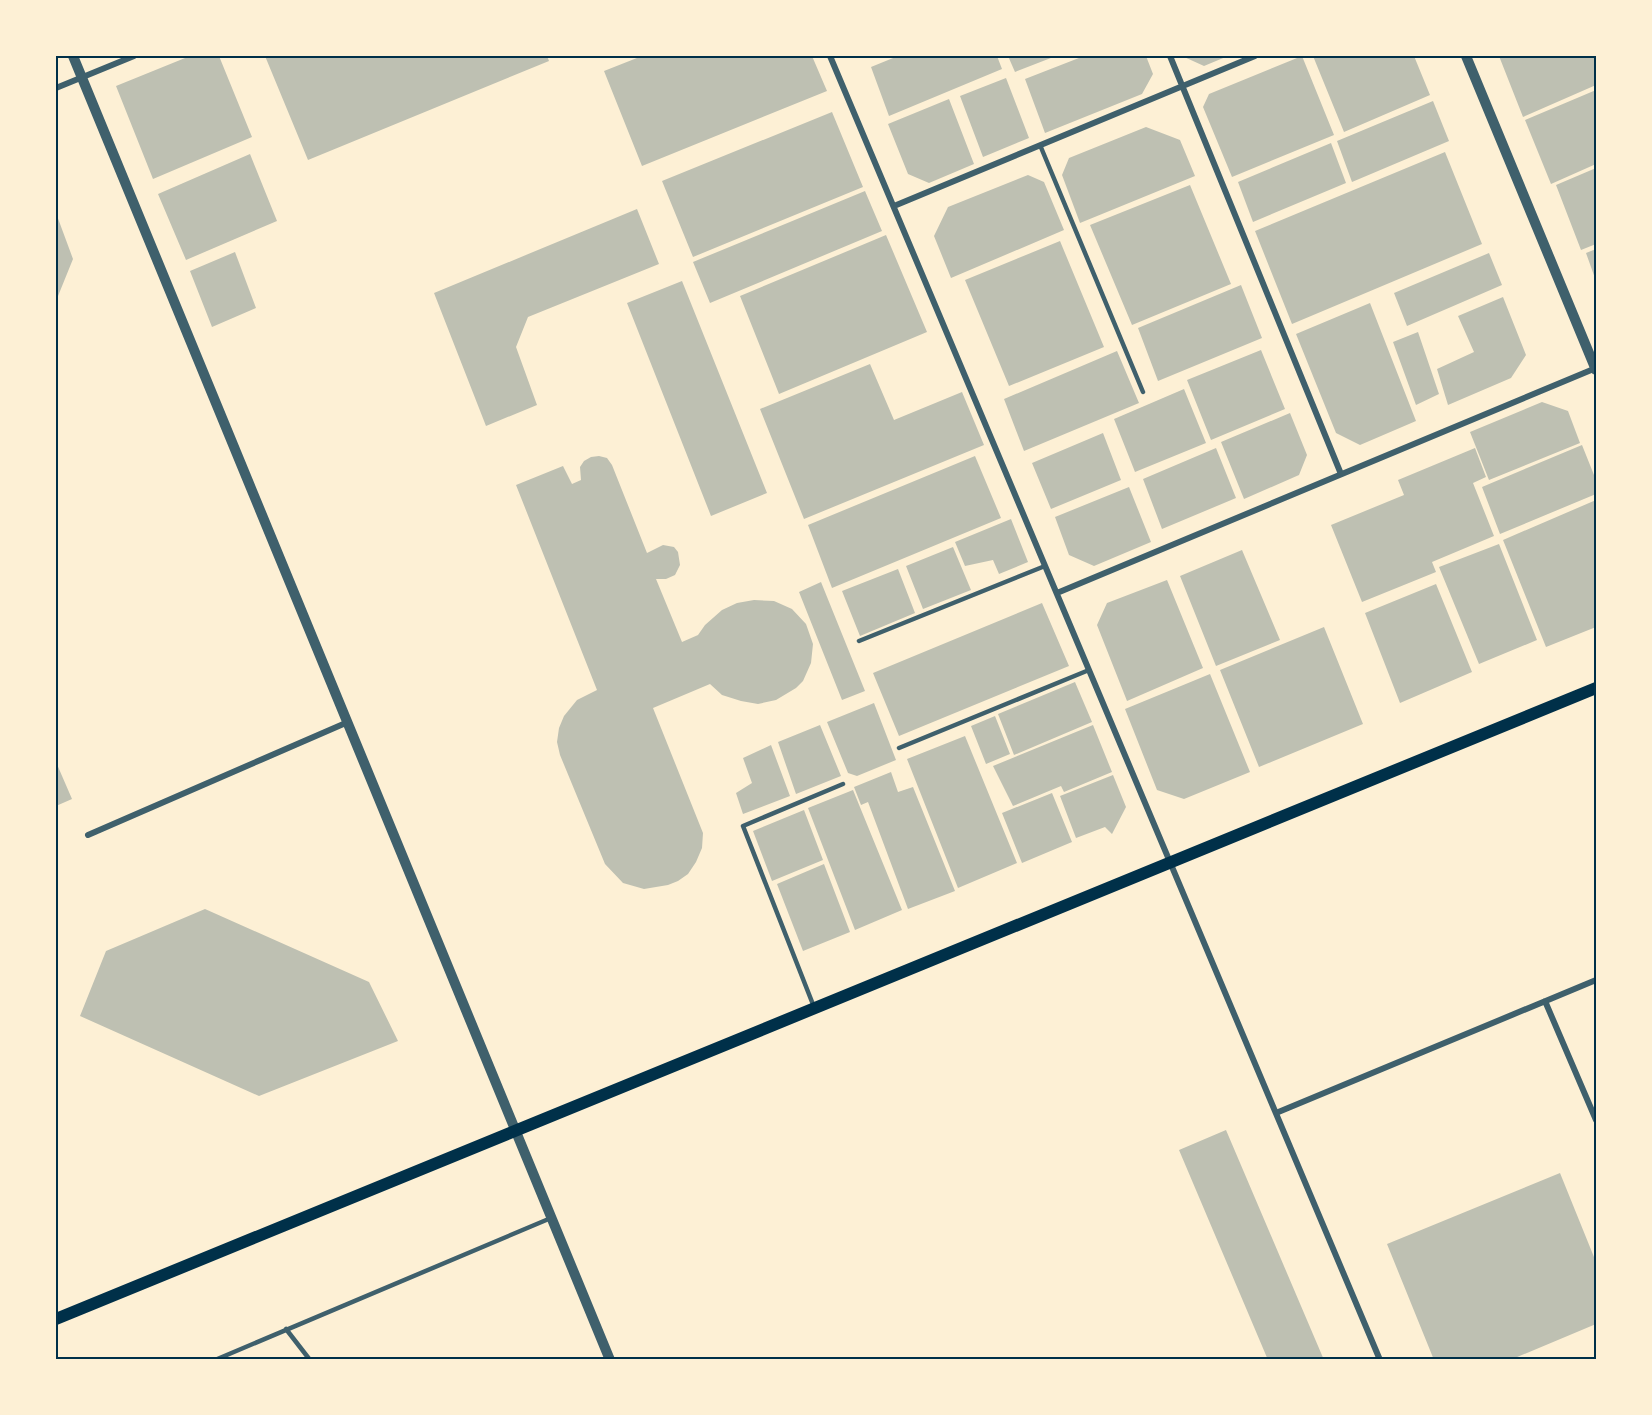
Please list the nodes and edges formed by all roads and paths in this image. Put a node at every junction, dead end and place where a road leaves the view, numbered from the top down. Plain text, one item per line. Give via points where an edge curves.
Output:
1 (73, 56) edge
2 (134, 56) edge
3 (831, 56) edge
4 (1170, 56) edge
5 (1255, 56) edge
6 (1466, 56) edge
7 (82, 77) junction
8 (1182, 86) junction
9 (56, 88) edge
10 (1040, 145) junction
11 (894, 206) junction
12 (1596, 369) edge
13 (1143, 392) dead end
14 (1341, 474) junction
15 (1045, 566) junction
16 (1057, 593) junction
17 (859, 641) dead end
18 (1089, 670) junction
19 (1596, 688) edge
20 (349, 722) junction
21 (899, 748) dead end
22 (843, 784) dead end
23 (88, 835) dead end
24 (1170, 862) junction
25 (1596, 980) edge
26 (1545, 1001) junction
27 (815, 1009) junction
28 (1276, 1113) junction
29 (1596, 1120) edge
30 (515, 1129) junction
31 (551, 1218) junction
32 (56, 1319) edge
33 (286, 1329) junction
34 (215, 1359) edge
35 (310, 1359) edge
36 (610, 1359) edge
37 (1380, 1359) edge

1 - 7 street
2 - 7 street
3 - 11 street
4 - 8 street
5 - 8 street
6 - 12 street
7 - 9 street
7 - 20 street
8 - 10 street
8 - 14 street
10 - 11 street
10 - 13 lane
11 - 15 street
12 - 14 street
14 - 16 street
15 - 16 street
15 - 17 lane
16 - 18 street
18 - 21 lane
18 - 24 street
19 - 24 main road
20 - 23 street
20 - 30 street
22 - 27 lane via 742,826
24 - 27 main road
24 - 28 street
25 - 26 street
26 - 28 street
26 - 29 street
27 - 30 main road
28 - 37 street
30 - 31 street
30 - 32 main road
31 - 33 lane
31 - 36 street
33 - 34 lane
33 - 35 lane

